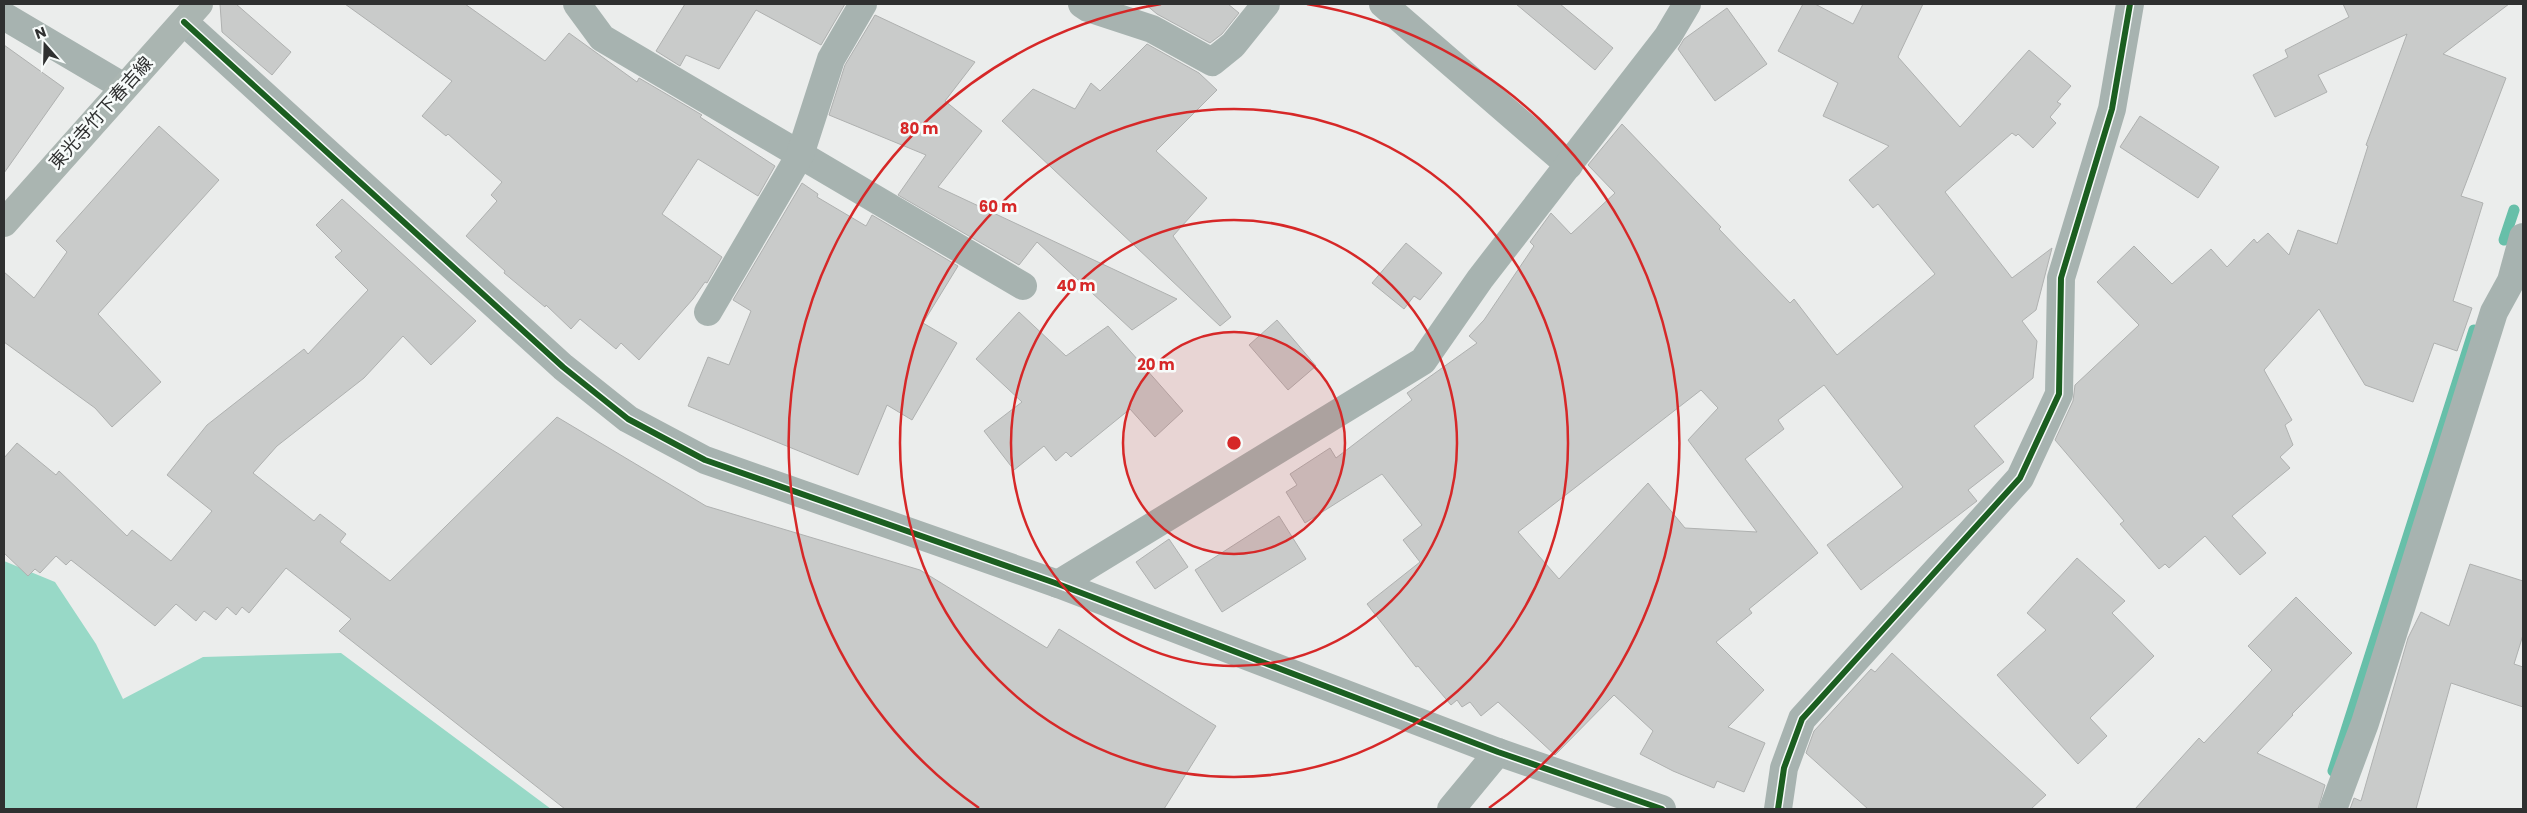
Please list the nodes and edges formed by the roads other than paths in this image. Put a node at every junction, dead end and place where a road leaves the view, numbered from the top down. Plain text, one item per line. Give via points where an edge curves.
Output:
1 (577, 4) edge
2 (863, 4) edge
3 (1082, 4) edge
4 (1266, 4) edge
5 (1383, 4) edge
6 (1687, 4) edge
7 (2130, 4) edge
8 (191, 13) edge
9 (4, 16) edge
10 (124, 87) junction
11 (800, 155) junction
12 (1568, 165) junction
13 (4, 223) edge
14 (2523, 237) edge
15 (1023, 286) dead end
16 (708, 312) dead end
17 (1058, 584) junction
18 (1498, 752) junction
19 (1451, 809) edge
20 (1662, 809) edge
21 (1778, 809) edge
22 (2333, 809) edge

1 - 11 street via 602,38
2 - 11 street via 831,59
3 - 4 street via 1152,29 1212,62 1233,45
5 - 12 street
6 - 12 street via 1668,36
7 - 21 street via 2112,110 2061,278 2059,394 2020,478 1802,719 1784,768
8 - 10 main road, 東光寺竹下春吉線
8 - 17 street via 563,367 628,419 705,460
9 - 10 street
10 - 13 main road, 東光寺竹下春吉線
11 - 15 street
11 - 16 street
12 - 17 street via 1480,279 1424,361
14 - 22 street via 2511,281 2494,312 2365,723
17 - 18 street
18 - 19 street
18 - 20 street

